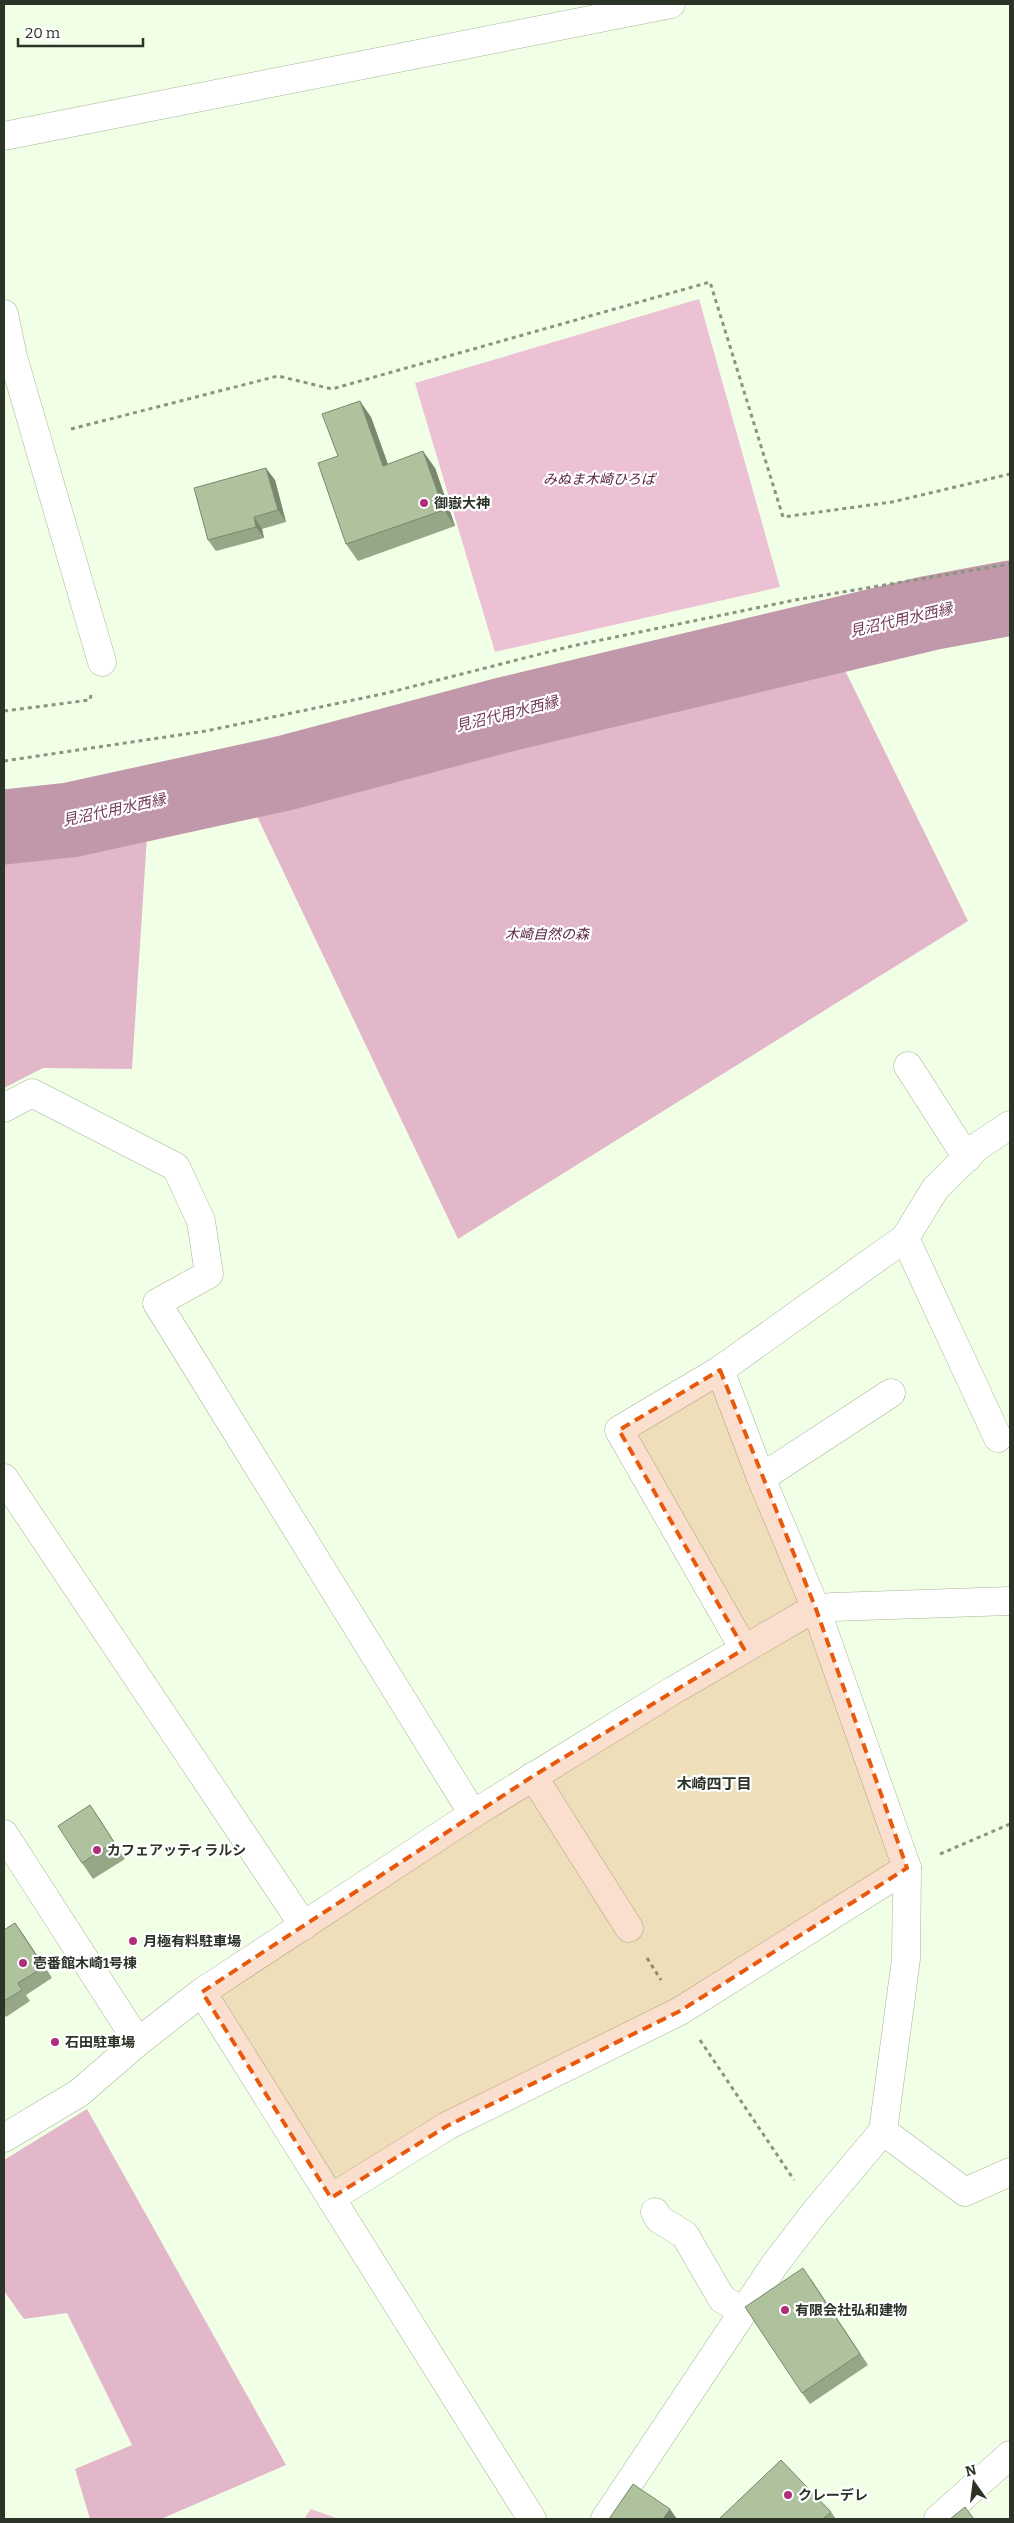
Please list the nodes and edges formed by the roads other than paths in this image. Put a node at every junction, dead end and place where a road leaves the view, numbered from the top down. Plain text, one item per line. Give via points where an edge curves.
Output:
1 (671, 4) edge
2 (4, 136) edge
3 (4, 314) edge
4 (102, 662) road end
5 (908, 1066) dead end
6 (4, 1108) edge
7 (1010, 1125) edge
8 (967, 1158) junction
9 (906, 1238) junction
10 (720, 1370) junction
11 (891, 1393) dead end
12 (998, 1438) dead end
13 (4, 1478) edge
14 (760, 1478) junction
15 (1010, 1601) edge
16 (816, 1609) junction
17 (744, 1649) junction
18 (533, 1776) junction
19 (473, 1814) junction
20 (4, 1834) edge
21 (907, 1868) junction
22 (304, 1926) junction
23 (629, 1928) road end
24 (202, 1992) junction
25 (138, 2042) junction
26 (883, 2131) junction
27 (4, 2138) edge
28 (1010, 2172) edge
29 (332, 2198) junction
30 (655, 2212) dead end
31 (743, 2311) junction
32 (1010, 2455) edge
33 (532, 2519) edge
34 (605, 2519) edge
35 (938, 2519) edge

1 - 2 street
3 - 4 street via 13,357
5 - 8 street
6 - 19 street via 32,1092 176,1167 201,1222 209,1274 157,1302
7 - 8 street via 977,1147
8 - 9 street via 935,1189
9 - 10 street
9 - 12 street
10 - 14 street
10 - 17 street via 619,1430
11 - 14 street
13 - 22 street
14 - 16 street
15 - 16 street
16 - 17 street
16 - 21 street
17 - 18 street
18 - 19 street
18 - 23 street
19 - 22 street
20 - 25 street
21 - 26 street via 906,1960
21 - 29 street via 680,2012 448,2126
22 - 24 street
24 - 25 street
24 - 29 street
25 - 27 street via 79,2093
26 - 28 street via 965,2192
26 - 31 street via 815,2212
29 - 33 street
30 - 31 street via 659,2219 685,2235 722,2299
31 - 34 street
32 - 35 street

